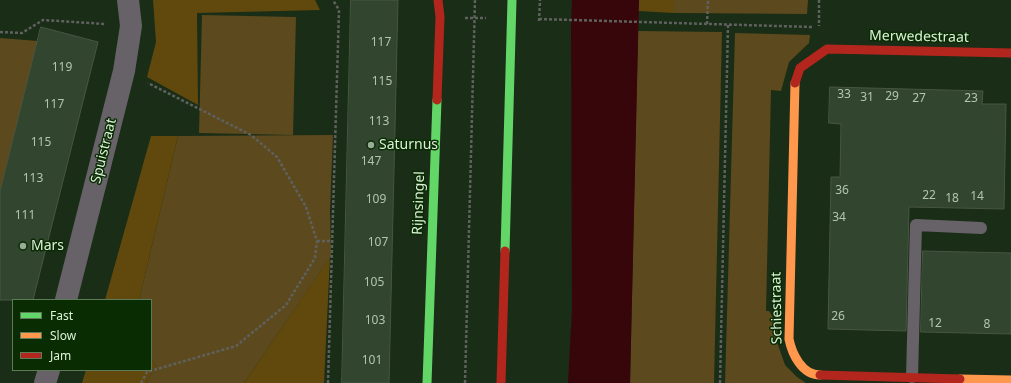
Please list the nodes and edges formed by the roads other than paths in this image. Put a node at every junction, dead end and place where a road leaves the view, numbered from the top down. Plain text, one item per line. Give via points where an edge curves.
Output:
1 (128, 0) edge
2 (438, 0) edge
3 (512, 0) edge
4 (827, 49) joint
5 (1011, 53) edge
6 (981, 228) dead end
7 (66, 299) edge
8 (49, 371) edge
9 (912, 377) junction
10 (1011, 380) edge
11 (45, 383) edge
12 (426, 383) edge
13 (501, 383) edge

1 - 7 street, Spuistraat via 131,26 124,71
2 - 12 street, Rijnsingel via 440,17
3 - 13 street
4 - 5 street, Merwedestraat
4 - 9 street, Schiestraat via 800,68 795,80 789,345 795,358 815,375
6 - 9 lane via 916,225
8 - 11 street
9 - 10 street, Schiestraat

